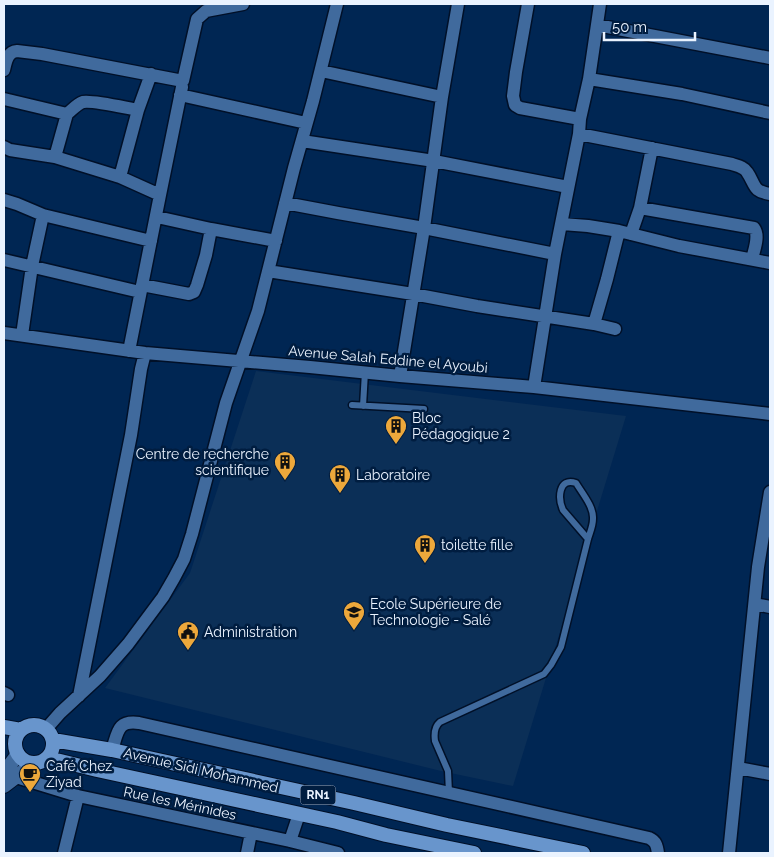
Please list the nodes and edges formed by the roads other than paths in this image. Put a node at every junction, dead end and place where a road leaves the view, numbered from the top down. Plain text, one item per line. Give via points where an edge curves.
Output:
1 (243, 4) edge
2 (337, 4) edge
3 (458, 4) edge
4 (528, 4) edge
5 (600, 4) edge
6 (597, 25) junction
7 (770, 58) edge
8 (4, 70) edge
9 (321, 71) junction
10 (151, 74) junction
11 (589, 79) junction
12 (183, 81) junction
13 (180, 95) junction
14 (442, 97) junction
15 (4, 99) edge
16 (138, 110) junction
17 (770, 113) edge
18 (67, 114) junction
19 (580, 119) junction
20 (306, 123) junction
21 (579, 134) junction
22 (302, 141) junction
23 (4, 147) edge
24 (652, 148) junction
25 (55, 157) junction
26 (434, 161) junction
27 (120, 177) junction
28 (568, 187) junction
29 (770, 194) edge
30 (160, 195) junction
31 (4, 200) edge
32 (285, 202) junction
33 (640, 208) junction
34 (43, 215) junction
35 (157, 217) junction
36 (562, 224) junction
37 (424, 228) junction
38 (211, 229) junction
39 (625, 233) junction
40 (151, 241) junction
41 (276, 241) junction
42 (555, 254) junction
43 (752, 259) junction
44 (4, 260) edge
45 (770, 263) edge
46 (32, 266) junction
47 (268, 270) junction
48 (141, 288) junction
49 (413, 294) junction
50 (545, 316) junction
51 (594, 324) junction
52 (615, 329) dead end
53 (4, 333) edge
54 (22, 335) junction
55 (129, 351) junction
56 (145, 353) junction
57 (240, 362) junction
58 (365, 372) junction
59 (400, 376) junction
60 (534, 387) junction
61 (352, 405) dead end
62 (364, 406) junction
63 (424, 409) dead end
64 (770, 414) edge
65 (770, 500) edge
66 (767, 536) edge
67 (588, 538) junction
68 (755, 604) junction
69 (770, 607) edge
70 (79, 696) junction
71 (4, 727) edge
72 (21, 730) junction
73 (49, 734) junction
74 (13, 750) edge
75 (112, 750) junction
76 (48, 758) junction
77 (34, 763) junction
78 (738, 768) junction
79 (770, 774) edge
80 (10, 775) edge
81 (4, 786) edge
82 (449, 793) junction
83 (78, 796) junction
84 (299, 814) junction
85 (251, 833) junction
86 (290, 841) junction
87 (556, 851) edge
88 (64, 853) edge
89 (247, 853) edge
90 (338, 853) edge
91 (474, 853) edge
92 (583, 853) edge
93 (658, 853) edge
94 (729, 853) edge

1 - 12 street via 211,10 198,19
2 - 9 street
3 - 14 street
4 - 19 street via 516,72 515,105
5 - 6 street
6 - 7 street
6 - 11 street
8 - 10 street via 8,55 17,51
9 - 14 street
9 - 20 street
10 - 12 street
10 - 16 street
11 - 17 street
11 - 19 street
12 - 13 street
13 - 20 street
13 - 30 street
14 - 26 street
15 - 18 street
16 - 18 street via 82,102
16 - 27 street
18 - 25 street
19 - 21 street
20 - 22 street
21 - 24 street
21 - 28 street
22 - 26 street
22 - 32 street
23 - 25 street
24 - 29 street via 732,164 745,170 759,192
24 - 33 street
25 - 27 street
26 - 28 street
26 - 37 street
27 - 30 street
28 - 36 street
30 - 35 street
31 - 34 street
32 - 37 street
32 - 41 street
33 - 39 street
33 - 43 street via 754,228 757,238
34 - 40 street
34 - 46 street
35 - 38 street
35 - 40 street
36 - 39 street
36 - 42 street
37 - 42 street
37 - 49 street
38 - 41 street
38 - 48 street via 194,292
39 - 43 street
39 - 51 street
40 - 48 street
41 - 47 street
42 - 50 street
43 - 45 street
44 - 46 street
46 - 48 street
46 - 54 street
47 - 49 street
47 - 57 street
48 - 55 street
49 - 50 street
49 - 59 street
50 - 51 street
50 - 60 street
51 - 52 street
53 - 54 street, Avenue Salah Eddine el Ayoubi
54 - 55 street, Avenue Salah Eddine el Ayoubi
55 - 56 street, Avenue Salah Eddine el Ayoubi
56 - 57 street, Avenue Salah Eddine el Ayoubi
56 - 70 street
57 - 58 street, Avenue Salah Eddine el Ayoubi
57 - 70 street via 181,566 163,597 128,644
58 - 59 street, Avenue Salah Eddine el Ayoubi
58 - 62 lane
59 - 60 street, Avenue Salah Eddine el Ayoubi
60 - 64 street, Avenue Salah Eddine el Ayoubi
61 - 62 lane
62 - 63 lane
65 - 66 street
66 - 68 street via 758,567
67 - 67 lane via 593,522 592,510 576,483 569,482 559,492 561,506
67 - 82 lane via 561,647 551,666 538,678 436,726 434,736 448,771
68 - 69 street
68 - 78 street
70 - 73 street via 60,713
71 - 72 main road, RN1
72 - 73 main road, RN1 via 26,726 40,726
72 - 74 main road
73 - 75 main road, Avenue Sidi Mohammed / RN1
73 - 76 main road via 53,749
74 - 77 main road
74 - 80 street
75 - 82 street via 122,726 128,722 139,723
75 - 87 main road, Avenue Sidi Mohammed / RN1
76 - 77 main road
76 - 84 main road, Avenue Sidi Mohammed / RN1
77 - 80 street
78 - 79 street
78 - 94 street
80 - 81 street
80 - 83 street, Rue les Mérinides
82 - 93 street via 649,838 657,844
83 - 85 street, Rue les Mérinides
83 - 88 street
84 - 86 street
84 - 91 main road, Avenue Sidi Mohammed / RN1
85 - 86 street, Rue les Mérinides
85 - 89 street
86 - 90 street, Rue les Mérinides
87 - 92 main road, Avenue Sidi Mohammed / RN1

